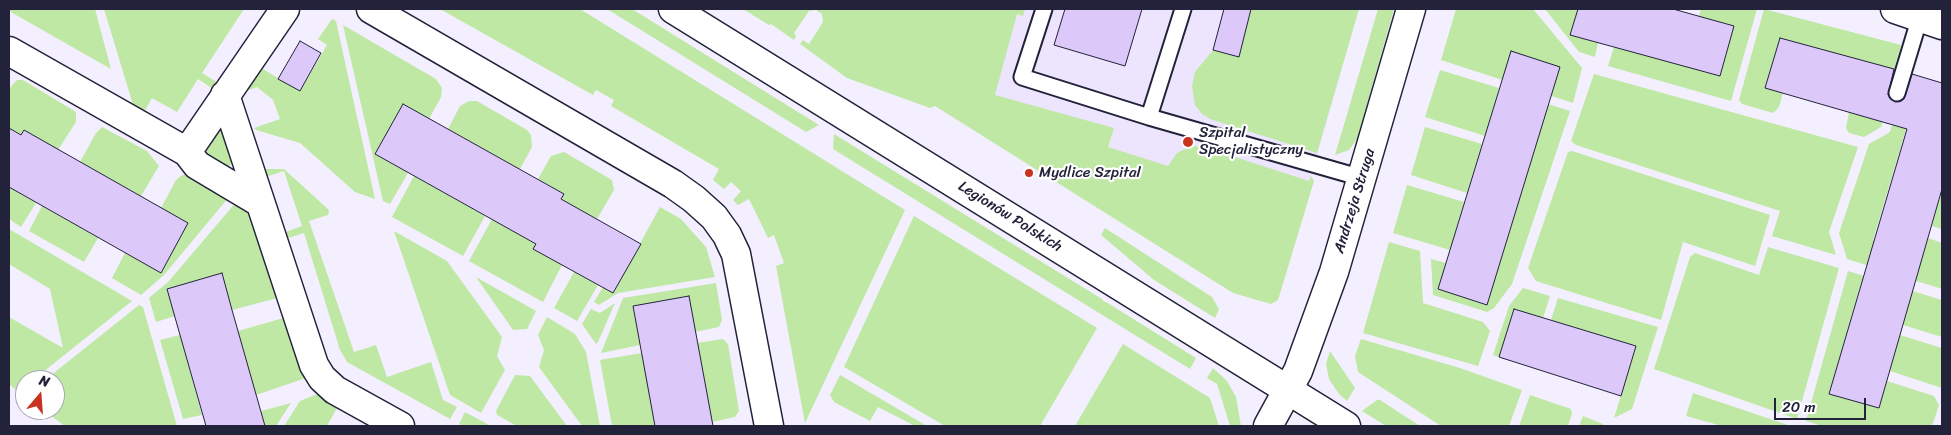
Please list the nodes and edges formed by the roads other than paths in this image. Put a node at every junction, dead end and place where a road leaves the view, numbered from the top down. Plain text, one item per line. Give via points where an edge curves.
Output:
1 (285, 9) edge
2 (371, 9) edge
3 (673, 9) edge
4 (1044, 9) edge
5 (1183, 9) edge
6 (1411, 9) edge
7 (1919, 17) edge
8 (9, 51) edge
9 (1897, 93) dead end
10 (225, 96) junction
11 (1149, 117) junction
12 (187, 152) junction
13 (1362, 178) junction
14 (259, 202) junction
15 (1289, 390) junction
16 (400, 426) edge
17 (769, 426) edge
18 (1268, 426) edge
19 (1346, 426) edge

1 - 10 street
2 - 17 street via 673,184 714,217 736,254
3 - 15 street, Legionów Polskich
4 - 11 lane via 1022,77
5 - 11 lane
6 - 13 street, Andrzeja Struga
7 - 9 lane
8 - 12 street
10 - 12 street
10 - 14 street
11 - 13 lane
12 - 14 street via 197,165
13 - 15 street, Andrzeja Struga via 1324,300
14 - 16 street via 314,365 322,378 335,390
15 - 18 street, Andrzeja Struga
15 - 19 street, Legionów Polskich

